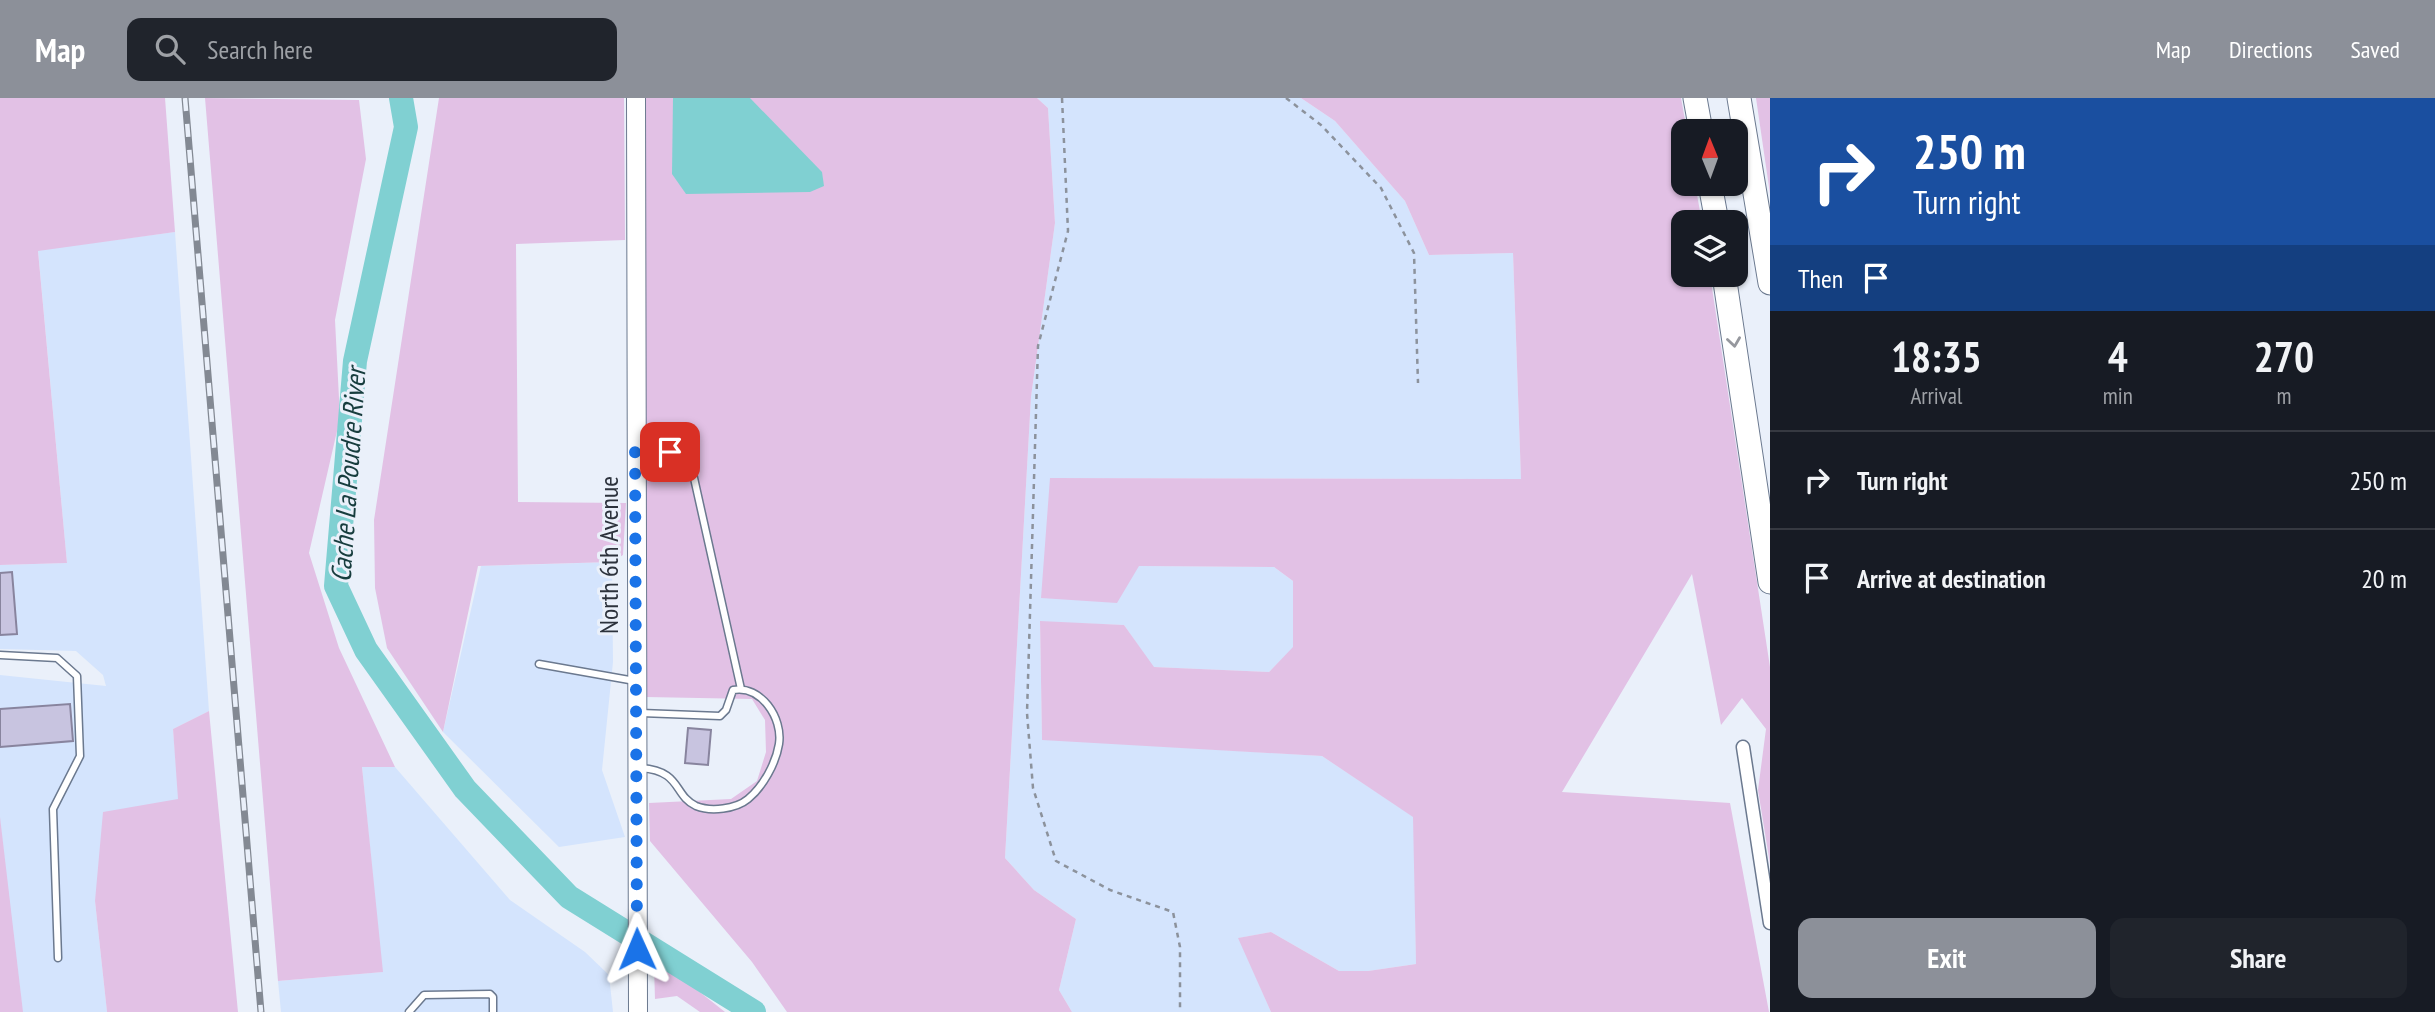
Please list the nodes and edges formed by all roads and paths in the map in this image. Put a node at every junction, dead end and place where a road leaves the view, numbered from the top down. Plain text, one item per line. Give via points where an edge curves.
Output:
1 (636, 98) edge
2 (1062, 98) edge
3 (1286, 98) edge
4 (1695, 98) edge
5 (1739, 98) edge
6 (1699, 119) edge
7 (1770, 283) edge
8 (1726, 287) edge
9 (1418, 383) dead end
10 (635, 443) junction
11 (1770, 582) edge
12 (0, 655) edge
13 (539, 664) dead end
14 (635, 681) junction
15 (741, 689) junction
16 (635, 712) junction
17 (1743, 747) dead end
18 (635, 767) junction
19 (1770, 923) edge
20 (58, 958) dead end
21 (638, 1008) edge
22 (409, 1012) edge
23 (494, 1012) edge
24 (1180, 1012) edge

1 - 10 street, North 6th Avenue
2 - 24 path via 1068,231 1038,346 1027,713 1033,788 1056,861 1110,890 1173,912 1180,947
3 - 9 path via 1321,125 1381,188 1414,253
4 - 6 highway
5 - 7 highway
8 -> 11 highway
10 - 14 street, North 6th Avenue
10 - 15 lane via 670,452 692,469
12 - 20 lane via 57,658 76,677 80,756 53,809
13 - 14 lane
14 - 16 street, North 6th Avenue
15 - 16 lane via 733,690 720,716
15 - 18 lane via 759,696 771,708 779,743 767,777 746,802 718,809 694,805 668,775
16 - 18 street, North 6th Avenue
17 - 19 street
18 - 21 street, North 6th Avenue
22 - 23 lane via 424,995 490,994

